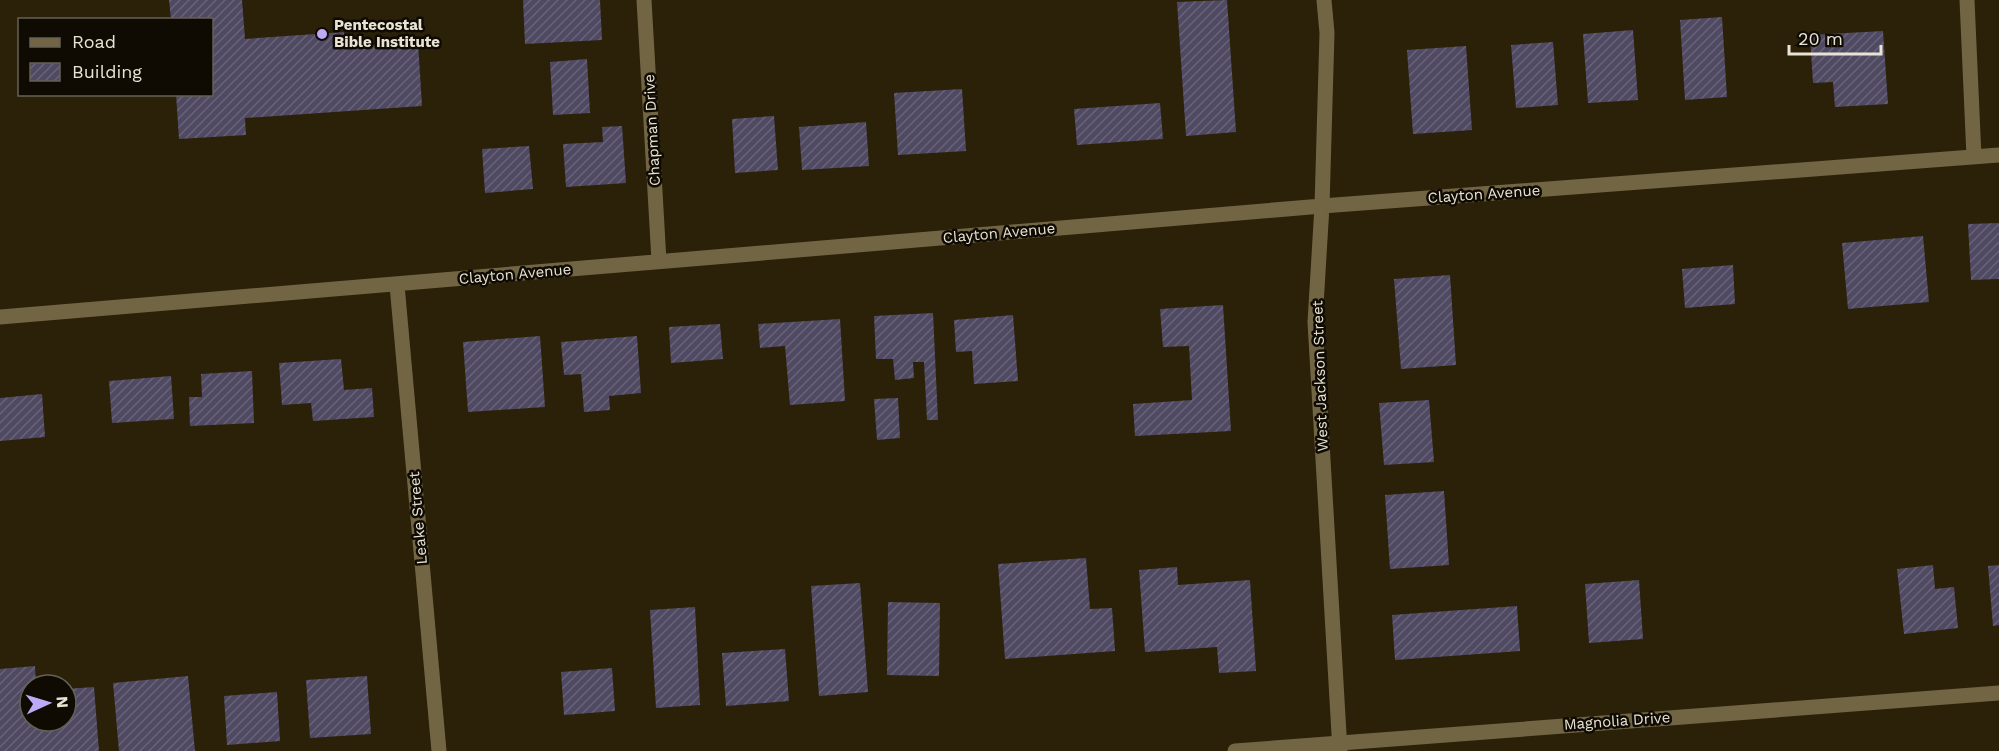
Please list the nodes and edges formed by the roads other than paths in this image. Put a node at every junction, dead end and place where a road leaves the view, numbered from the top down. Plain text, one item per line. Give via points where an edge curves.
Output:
1 (644, 0) edge
2 (1324, 0) edge
3 (1967, 0) edge
4 (1999, 155) edge
5 (1974, 157) junction
6 (1323, 206) junction
7 (659, 261) junction
8 (397, 285) junction
9 (0, 317) edge
10 (1999, 693) edge
11 (1340, 746) edge
12 (440, 751) edge
13 (1236, 751) edge

1 - 7 street, Chapman Drive
2 - 6 street, West Jackson Street via 1327,33
3 - 5 street
4 - 5 street, Clayton Avenue
5 - 6 street, Clayton Avenue
6 - 7 street, Clayton Avenue
6 - 11 street, West Jackson Street via 1315,322
7 - 8 street, Clayton Avenue
8 - 9 street, Clayton Avenue
8 - 12 street, Leake Street
10 - 11 street, Magnolia Drive
11 - 13 street, Magnolia Drive

